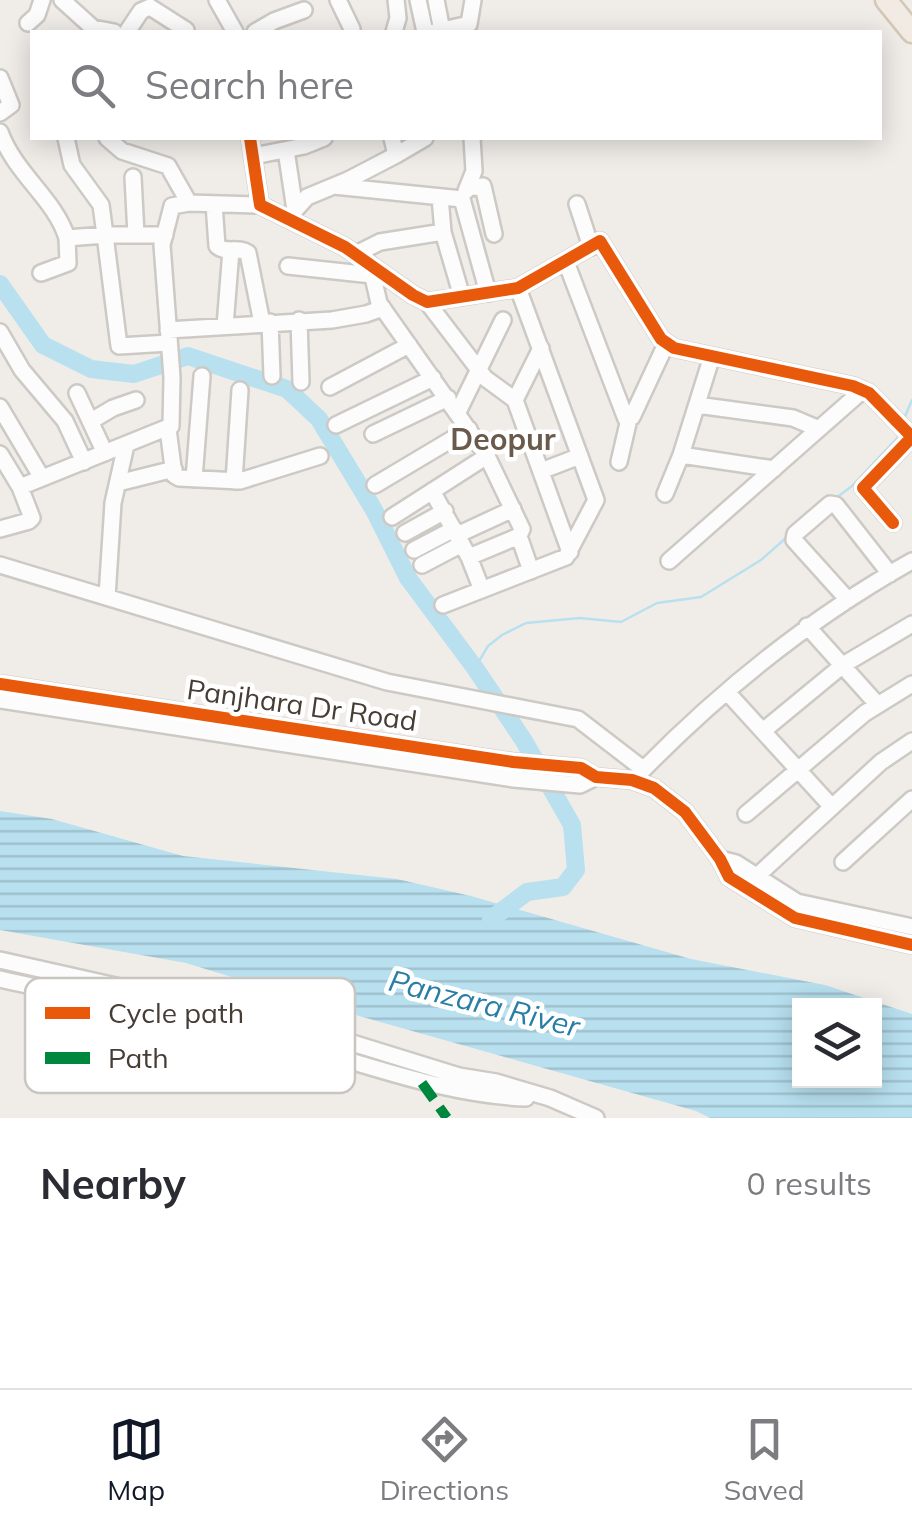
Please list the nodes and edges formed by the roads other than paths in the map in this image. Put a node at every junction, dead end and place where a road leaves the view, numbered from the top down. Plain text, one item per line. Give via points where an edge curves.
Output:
1 (42, 0) edge
2 (62, 0) edge
3 (217, 0) edge
4 (338, 0) edge
5 (396, 0) edge
6 (418, 0) edge
7 (436, 0) edge
8 (474, 0) edge
9 (886, 0) edge
10 (304, 10) dead end
11 (28, 23) dead end
12 (352, 29) dead end
13 (102, 30) edge
14 (128, 30) edge
15 (186, 30) dead end
16 (234, 30) edge
17 (258, 30) edge
18 (395, 30) edge
19 (425, 30) edge
20 (438, 30) edge
21 (446, 30) edge
22 (912, 32) edge
23 (0, 78) edge
24 (0, 113) edge
25 (0, 132) edge
26 (66, 140) edge
27 (109, 140) edge
28 (250, 140) edge
29 (318, 140) edge
30 (392, 140) edge
31 (420, 140) edge
32 (472, 140) edge
33 (286, 150) junction
34 (396, 154) junction
35 (254, 156) junction
36 (133, 177) dead end
37 (334, 186) junction
38 (464, 194) junction
39 (440, 197) junction
40 (189, 203) junction
41 (214, 204) junction
42 (576, 204) dead end
43 (260, 205) junction
44 (292, 214) junction
45 (444, 232) junction
46 (165, 234) junction
47 (494, 234) dead end
48 (105, 235) junction
49 (136, 235) junction
50 (68, 238) junction
51 (591, 247) junction
52 (231, 250) junction
53 (566, 262) junction
54 (366, 265) junction
55 (288, 266) dead end
56 (41, 272) dead end
57 (518, 288) junction
58 (488, 293) junction
59 (462, 298) junction
60 (427, 302) junction
61 (383, 308) junction
62 (299, 320) junction
63 (503, 320) dead end
64 (266, 323) junction
65 (226, 326) junction
66 (0, 332) edge
67 (169, 342) junction
68 (666, 344) junction
69 (410, 345) junction
70 (540, 348) junction
71 (712, 356) junction
72 (480, 372) junction
73 (202, 376) dead end
74 (272, 376) dead end
75 (433, 378) junction
76 (301, 382) dead end
77 (330, 386) dead end
78 (240, 390) dead end
79 (863, 390) junction
80 (77, 393) dead end
81 (398, 395) junction
82 (448, 398) junction
83 (136, 400) dead end
84 (515, 400) junction
85 (697, 405) junction
86 (0, 407) edge
87 (458, 412) junction
88 (408, 417) junction
89 (629, 419) junction
90 (92, 421) junction
91 (336, 425) dead end
92 (168, 429) junction
93 (469, 429) junction
94 (819, 429) junction
95 (373, 434) dead end
96 (126, 445) junction
97 (0, 454) edge
98 (105, 454) junction
99 (681, 455) junction
100 (320, 456) dead end
101 (486, 456) junction
102 (580, 456) junction
103 (84, 462) junction
104 (619, 462) dead end
105 (174, 469) junction
106 (774, 469) junction
107 (541, 470) junction
108 (42, 478) junction
109 (194, 479) junction
110 (234, 481) junction
111 (11, 482) edge
112 (118, 483) junction
113 (375, 485) dead end
114 (432, 491) junction
115 (665, 494) dead end
116 (513, 509) junction
117 (445, 511) junction
118 (392, 517) dead end
119 (893, 523) dead end
120 (0, 529) edge
121 (405, 534) dead end
122 (519, 536) junction
123 (460, 541) junction
124 (570, 552) junction
125 (418, 557) dead end
126 (670, 561) dead end
127 (912, 562) edge
128 (0, 565) edge
129 (531, 571) junction
130 (890, 574) junction
131 (482, 590) junction
132 (107, 597) junction
133 (848, 600) junction
134 (443, 605) dead end
135 (912, 624) edge
136 (807, 626) junction
137 (843, 665) junction
138 (0, 684) edge
139 (912, 684) edge
140 (727, 692) junction
141 (0, 700) edge
142 (877, 704) junction
143 (763, 731) junction
144 (912, 741) edge
145 (798, 769) junction
146 (514, 770) junction
147 (638, 775) junction
148 (596, 777) junction
149 (909, 804) edge
150 (832, 807) junction
151 (746, 814) dead end
152 (720, 859) junction
153 (843, 862) dead end
154 (757, 876) junction
155 (912, 927) edge
156 (912, 945) edge
157 (0, 960) edge
158 (79, 978) edge
159 (0, 979) edge
160 (25, 985) edge
161 (355, 1045) edge
162 (355, 1062) edge
163 (550, 1098) junction
164 (596, 1118) edge

1 - 11 street
2 - 13 street
3 - 16 street
4 - 12 street
5 - 18 street
6 - 19 street
7 - 20 street
8 - 21 street via 469,24
9 - 22 main road
10 - 17 street
14 - 15 street via 150,8
23 - 24 street via 12,105
25 - 50 street
26 - 48 street via 72,165 101,205
27 - 40 street via 168,166
28 - 35 street
29 - 33 street
30 - 34 street
31 - 34 street
32 - 38 street via 474,171
33 - 35 street
33 - 44 street
34 - 37 street
35 - 43 street
36 - 49 street
37 - 39 street
37 - 44 street via 307,197
38 - 39 street
38 - 47 street via 483,186
38 - 58 street
39 - 45 street
40 - 41 street
40 - 46 street via 172,206
41 - 43 street
41 - 52 street via 217,246
42 - 51 street
43 - 44 street
44 - 54 street
45 - 54 street via 380,242
45 - 59 street
46 - 49 street
46 - 67 street
48 - 49 street
48 - 50 street
48 - 67 street via 118,346
50 - 56 street via 68,263
51 - 53 street
51 - 68 street via 600,241
52 - 64 street via 248,253
52 - 65 street
53 - 57 street
53 - 89 street via 622,417
54 - 55 street
54 - 60 street
54 - 61 street
57 - 58 street
57 - 70 street
58 - 59 street
59 - 60 street
60 - 72 street
61 - 62 street via 350,318
61 - 69 street
62 - 64 street
62 - 76 street
63 - 72 street
64 - 65 street
64 - 74 street
65 - 67 street
66 - 103 street via 65,422
67 - 92 street
68 - 71 street
68 - 89 street
69 - 75 street
69 - 77 street
70 - 84 street
70 - 102 street
71 - 79 street
71 - 85 street
72 - 84 street
72 - 87 street
73 - 109 street
75 - 81 street
75 - 82 street
78 - 110 street
79 - 94 street
79 - 119 street via 912,437 863,488
80 - 90 street
81 - 88 street
81 - 91 street
82 - 87 street
82 - 88 street
83 - 90 street
84 - 107 street
85 - 94 street via 793,418
85 - 99 street
86 - 108 street
87 - 93 street
88 - 95 street
89 - 104 street
90 - 98 street
92 - 96 street
92 - 105 street
93 - 101 street
93 - 113 street
94 - 106 street
96 - 98 street
96 - 112 street
97 - 111 street
98 - 103 street
99 - 106 street
99 - 115 street
100 - 110 street
101 - 114 street
101 - 116 street
102 - 107 street
102 - 124 street via 596,500
103 - 108 street
105 - 109 street via 176,477
105 - 112 street
106 - 126 street
107 - 124 street
108 - 111 street
109 - 110 street
111 - 120 street via 32,518
112 - 132 street
114 - 117 street
114 - 118 street
116 - 122 street
116 - 123 street
117 - 121 street
117 - 123 street
122 - 123 street
122 - 129 street
123 - 125 street
123 - 131 street
124 - 129 street
127 - 130 street
128 - 132 street
129 - 131 street
130 - 133 street
130 - 133 street via 830,504 794,540
131 - 134 street
132 - 147 street via 387,682 578,719
133 - 136 street
135 - 137 street
136 - 137 street
136 - 140 street
137 - 142 street
137 - 143 street
138 - 146 street, Panjhara Dr Road
139 - 142 street
140 - 143 street
140 - 147 street
141 - 146 street, Panjhara Dr Road
142 - 145 street
143 - 145 street
144 - 150 street
145 - 150 street
145 - 151 street
146 - 148 street, Panjhara Dr Road via 581,768
146 - 148 street, Panjhara Dr Road via 580,785
147 - 148 street, Panjhara Dr Road
147 - 152 street, Panjhara Dr Road via 685,812
149 - 153 street
150 - 154 street
152 - 154 street, Panjhara Dr Road
152 - 156 street, Panjhara Dr Road via 729,878 794,918
154 - 155 street, Panjhara Dr Road via 797,902
157 - 158 street
159 - 160 street
161 - 163 street
162 - 163 street via 449,1089
163 - 164 street

